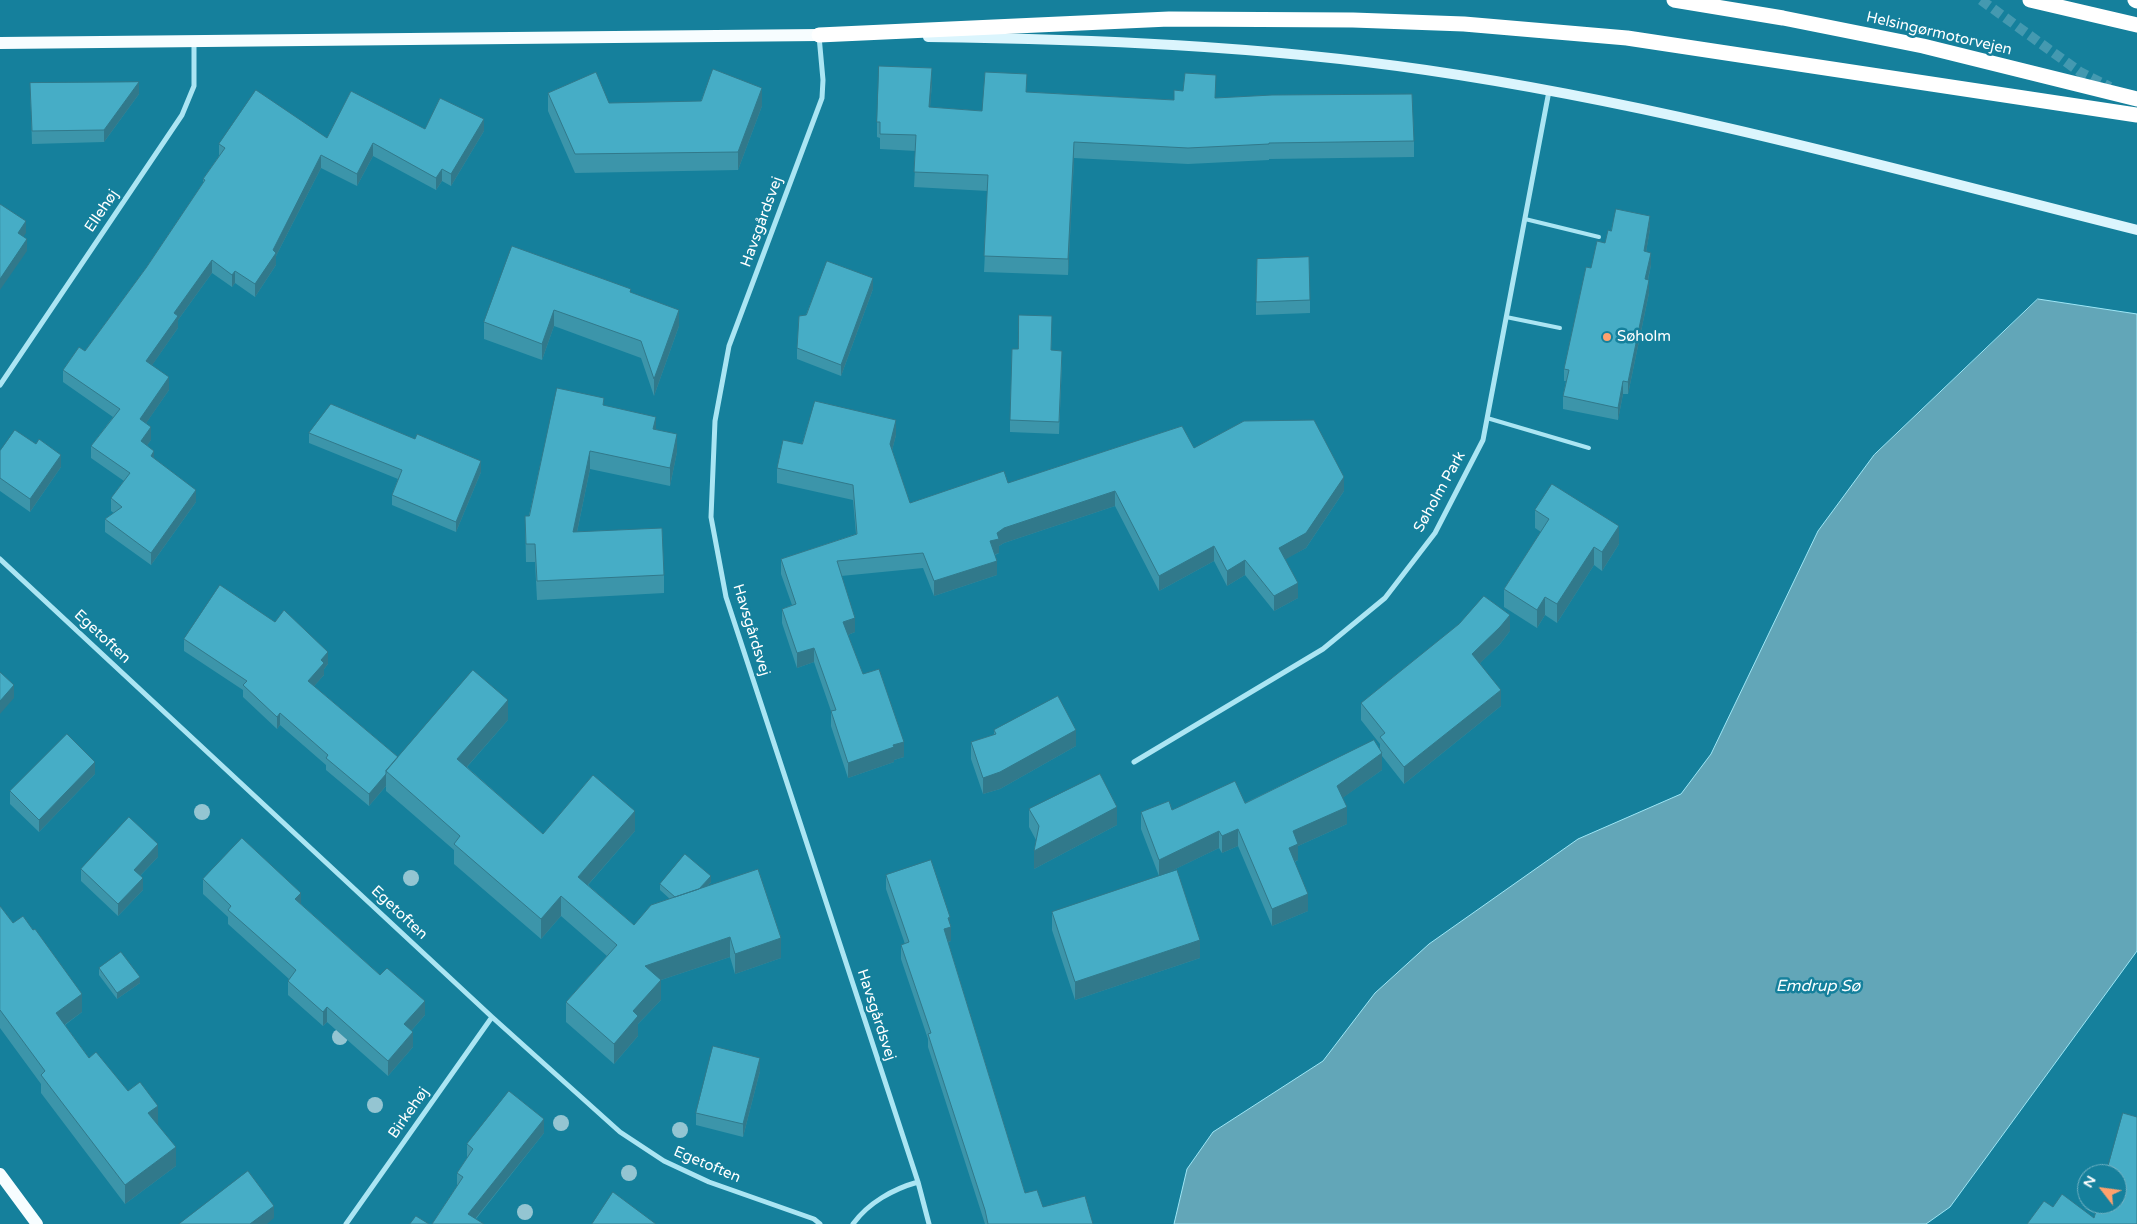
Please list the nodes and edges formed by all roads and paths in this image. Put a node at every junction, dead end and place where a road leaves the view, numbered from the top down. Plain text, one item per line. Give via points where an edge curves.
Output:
1 (1674, 0) edge
2 (2030, 0) edge
3 (2137, 25) edge
4 (819, 35) junction
5 (194, 40) junction
6 (0, 43) edge
7 (1549, 91) junction
8 (2137, 99) edge
9 (2137, 115) edge
10 (1524, 219) junction
11 (2137, 230) edge
12 (1598, 237) dead end
13 (1506, 317) junction
14 (1560, 328) dead end
15 (0, 385) edge
16 (1487, 418) junction
17 (1589, 448) dead end
18 (0, 559) edge
19 (1134, 762) dead end
20 (492, 1017) junction
21 (0, 1174) edge
22 (918, 1182) junction
23 (37, 1224) edge
24 (346, 1224) edge
25 (820, 1224) edge
26 (852, 1224) edge
27 (929, 1224) edge

1 - 8 highway, Helsingørmotorvejen via 1923,46
2 - 3 highway
4 - 5 main road
4 - 7 street via 1172,44 1307,55
4 - 9 highway via 1169,19 1464,24 1627,38
4 - 22 street, Havsgårdsvej via 824,80 822,98 730,346 714,420 710,517 726,597
5 - 6 main road
5 - 15 street, Ellehøj via 194,86 182,115
7 - 10 street, Søholm Park
7 - 11 street via 1663,113
10 - 12 lane
10 - 13 street, Søholm Park
13 - 14 lane
13 - 16 street, Søholm Park
16 - 17 lane
16 - 19 street, Søholm Park via 1483,440 1434,533 1385,598 1322,649
18 - 20 street, Egetoften
20 - 24 street, Birkehøj
20 - 25 street, Egetoften via 620,1132 664,1161 709,1182 814,1219
21 - 23 main road
22 - 26 street via 901,1187 872,1204
22 - 27 street, Havsgårdsvej

